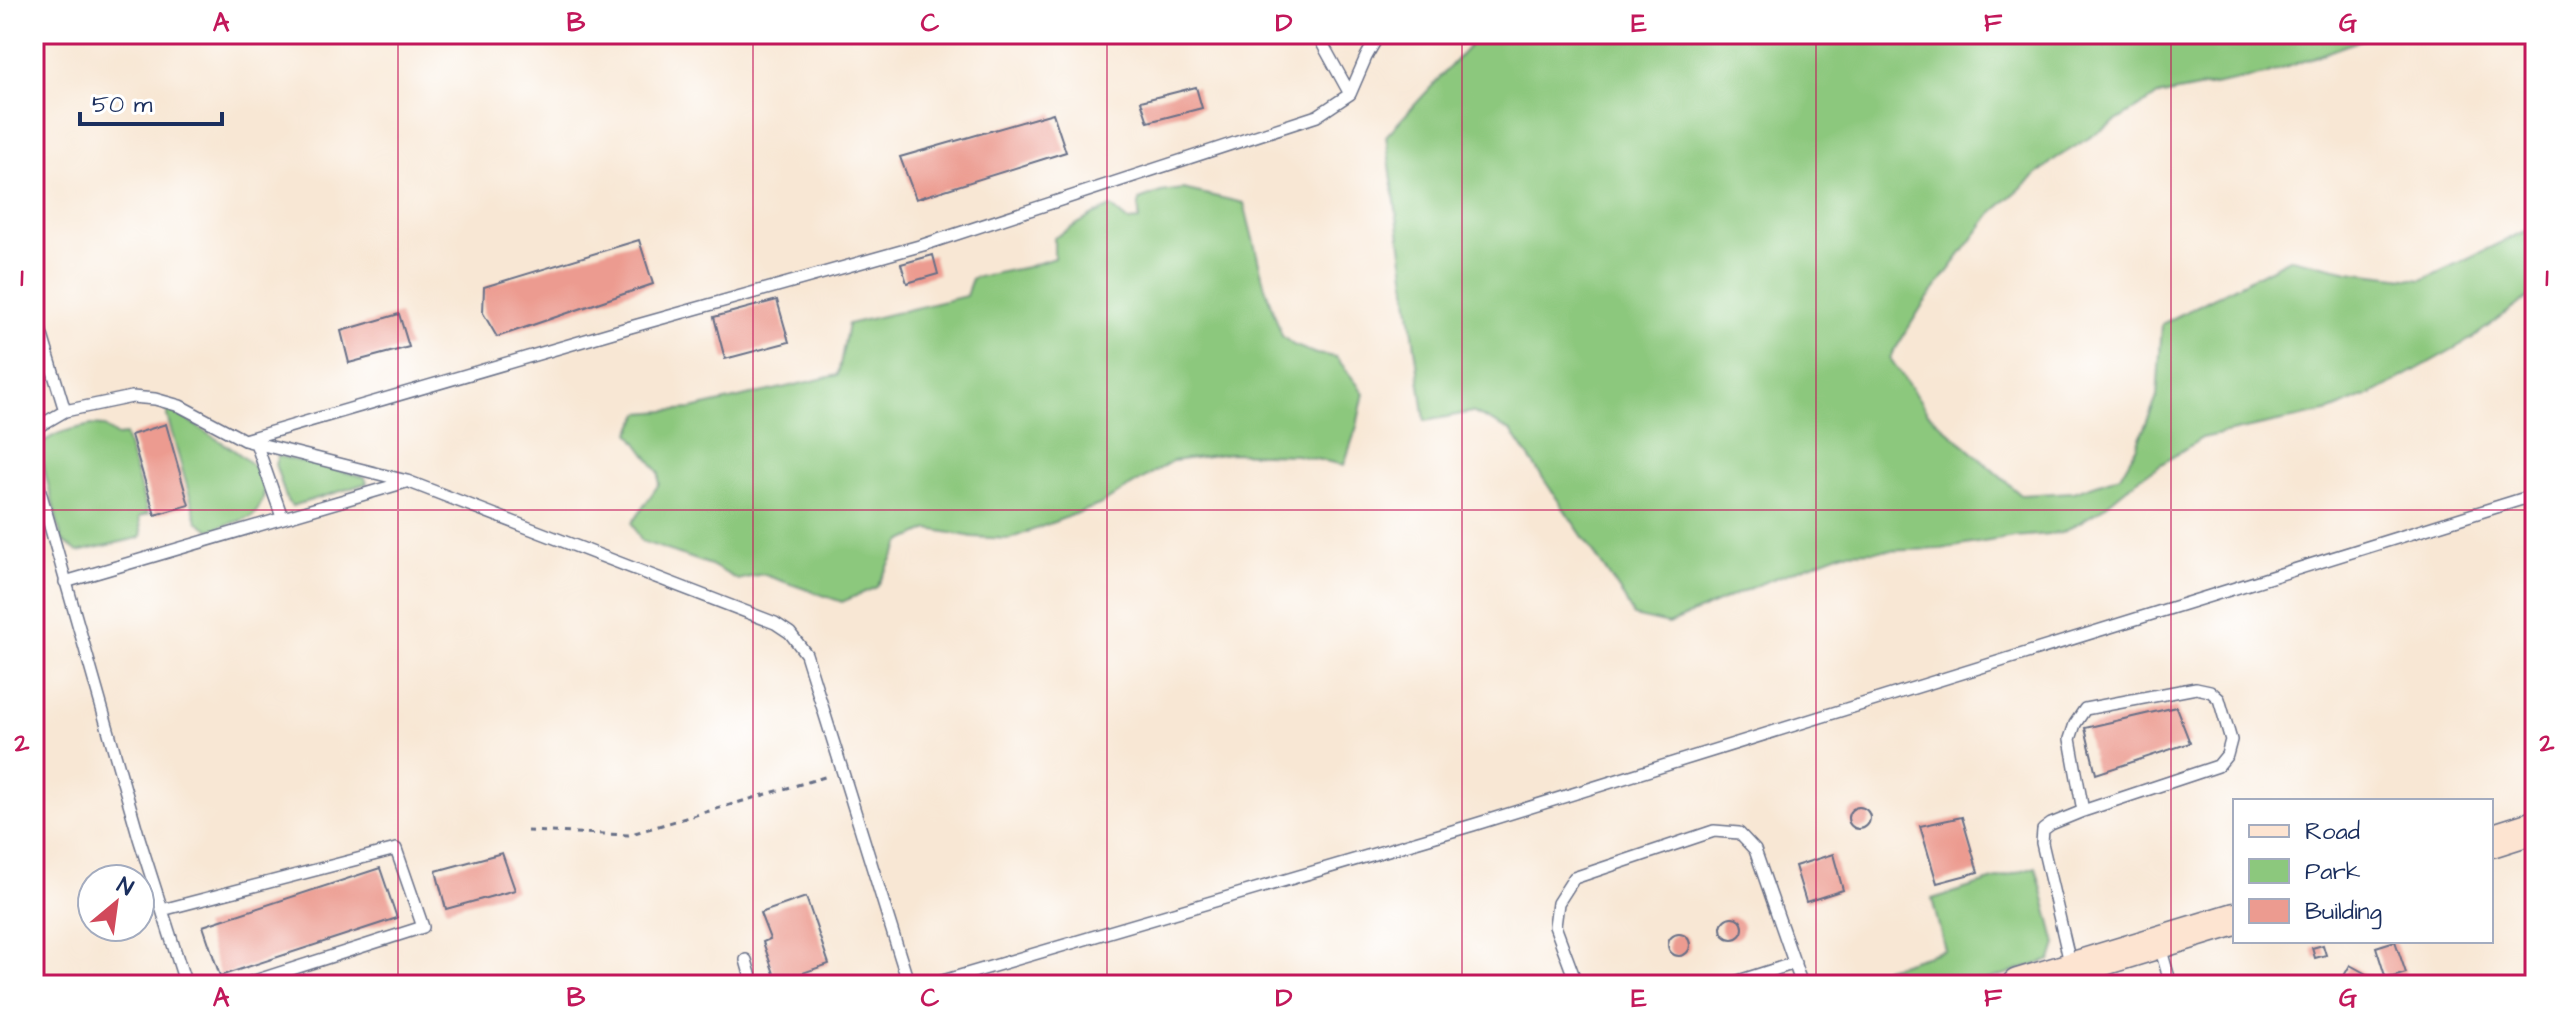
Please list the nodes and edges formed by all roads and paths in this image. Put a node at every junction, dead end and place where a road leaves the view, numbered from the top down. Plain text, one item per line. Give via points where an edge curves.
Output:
1 (1317, 34) edge
2 (1379, 34) edge
3 (1350, 94) junction
4 (34, 309) edge
5 (65, 411) junction
6 (34, 429) edge
7 (244, 440) junction
8 (256, 443) junction
9 (34, 470) edge
10 (407, 481) junction
11 (2535, 495) edge
12 (282, 517) junction
13 (65, 582) junction
14 (843, 772) junction
15 (2083, 811) junction
16 (2535, 827) edge
17 (527, 831) dead end
18 (2493, 840) edge
19 (162, 910) junction
20 (2233, 920) edge
21 (2159, 943) junction
22 (746, 960) dead end
23 (1795, 963) junction
24 (2071, 968) junction
25 (186, 985) edge
26 (242, 985) edge
27 (753, 985) edge
28 (909, 985) edge
29 (929, 985) edge
30 (1577, 985) edge
31 (1726, 985) edge
32 (1802, 985) edge
33 (2018, 985) edge
34 (2171, 985) edge

1 - 3 lane
2 - 3 lane
3 - 7 lane via 1317,116 923,245
4 - 5 lane
5 - 6 lane
5 - 7 lane via 132,397 155,399 180,406
7 - 8 lane
8 - 10 lane
8 - 12 lane
9 - 13 lane
10 - 12 lane
10 - 14 lane via 790,633 806,654
11 - 29 lane via 1473,825
12 - 13 lane
13 - 19 lane
14 - 17 path via 628,835
14 - 28 lane
15 - 15 lane via 2070,739 2085,709 2196,688 2219,699 2231,740 2218,766
15 - 24 lane via 2043,830 2042,843
16 - 18 street
19 - 25 lane
19 - 26 lane via 396,849 423,927
20 - 21 street
21 - 24 street
21 - 34 lane
22 - 27 lane
23 - 30 lane via 1755,850 1739,833 1714,831 1574,878 1558,903 1555,926
23 - 31 lane
23 - 32 lane
24 - 33 street

